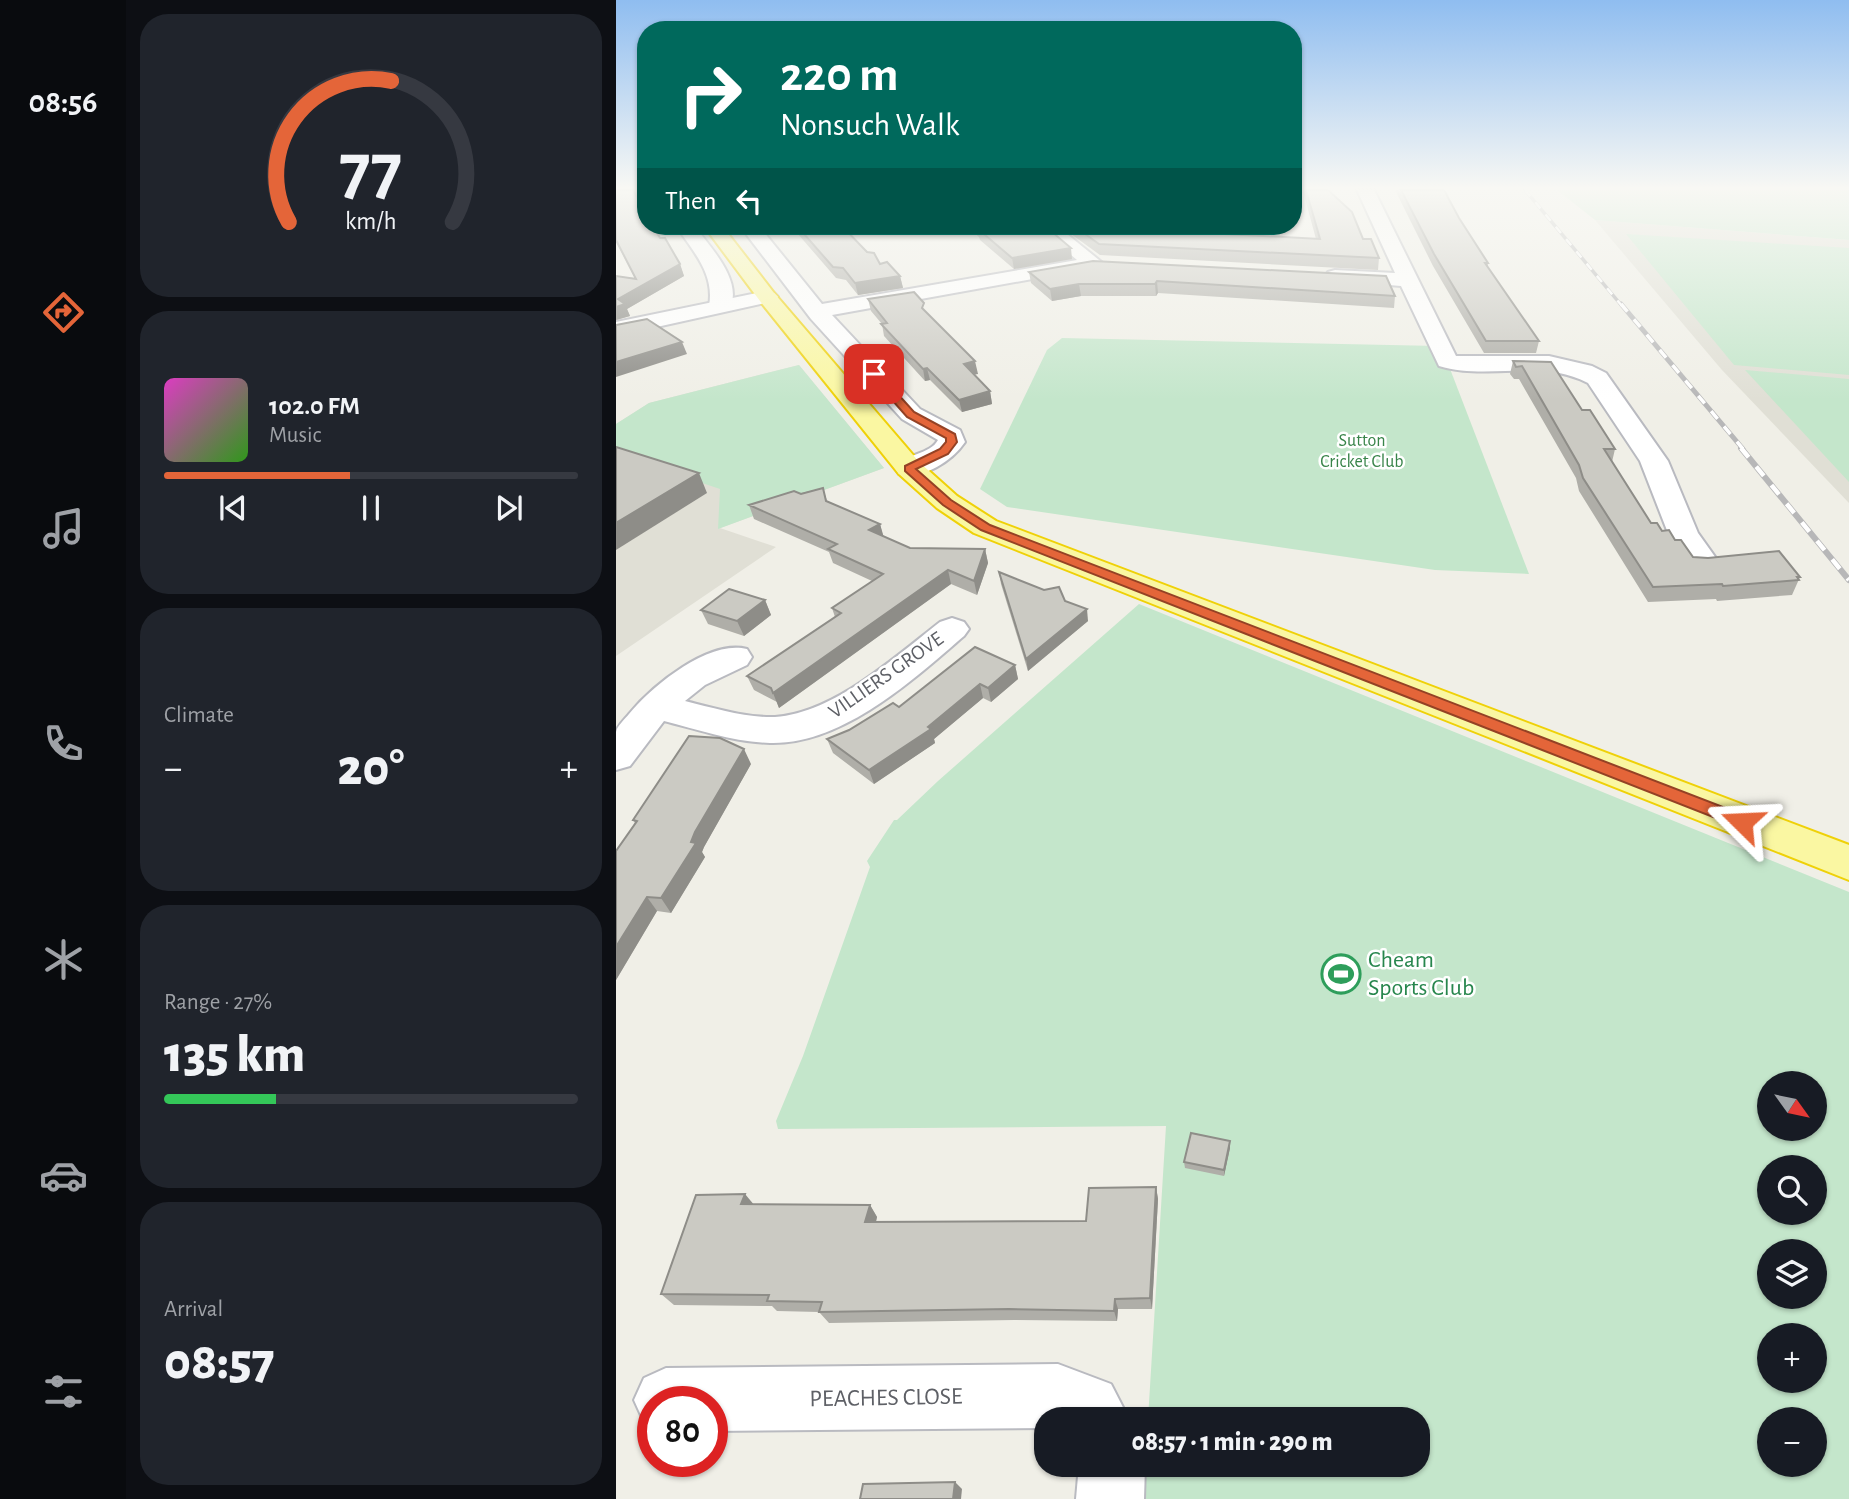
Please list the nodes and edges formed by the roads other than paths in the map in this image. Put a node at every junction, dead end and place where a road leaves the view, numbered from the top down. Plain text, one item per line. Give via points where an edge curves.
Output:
1 (708, 260) edge
2 (739, 260) edge
3 (776, 260) edge
4 (1096, 260) edge
5 (1398, 260) edge
6 (1312, 275) edge
7 (1407, 280) junction
8 (767, 297) junction
9 (720, 306) junction
10 (817, 311) junction
11 (616, 329) edge
12 (909, 468) junction
13 (1702, 561) edge
14 (952, 629) dead end
15 (735, 657) dead end
16 (656, 706) junction
17 (616, 756) edge
18 (1849, 863) edge
19 (728, 1399) edge
20 (1090, 1407) edge
21 (1111, 1477) edge
22 (1110, 1499) edge

1 - 9 street via 718,275
2 - 8 highway
3 - 10 street
4 - 10 street via 1101,263
5 - 7 street
6 - 7 street
7 - 13 street via 1447,361 1566,366 1597,378 1654,461 1683,533
8 - 9 street
8 - 12 highway
9 - 11 street
10 - 12 street via 911,414 951,436 944,452
12 - 18 highway via 947,502 985,527
14 - 16 street, VILLIERS GROVE via 849,705 797,727 774,730
15 - 16 street via 692,677
16 - 17 street
19 - 20 street, PEACHES CLOSE via 1058,1396
21 - 22 street

